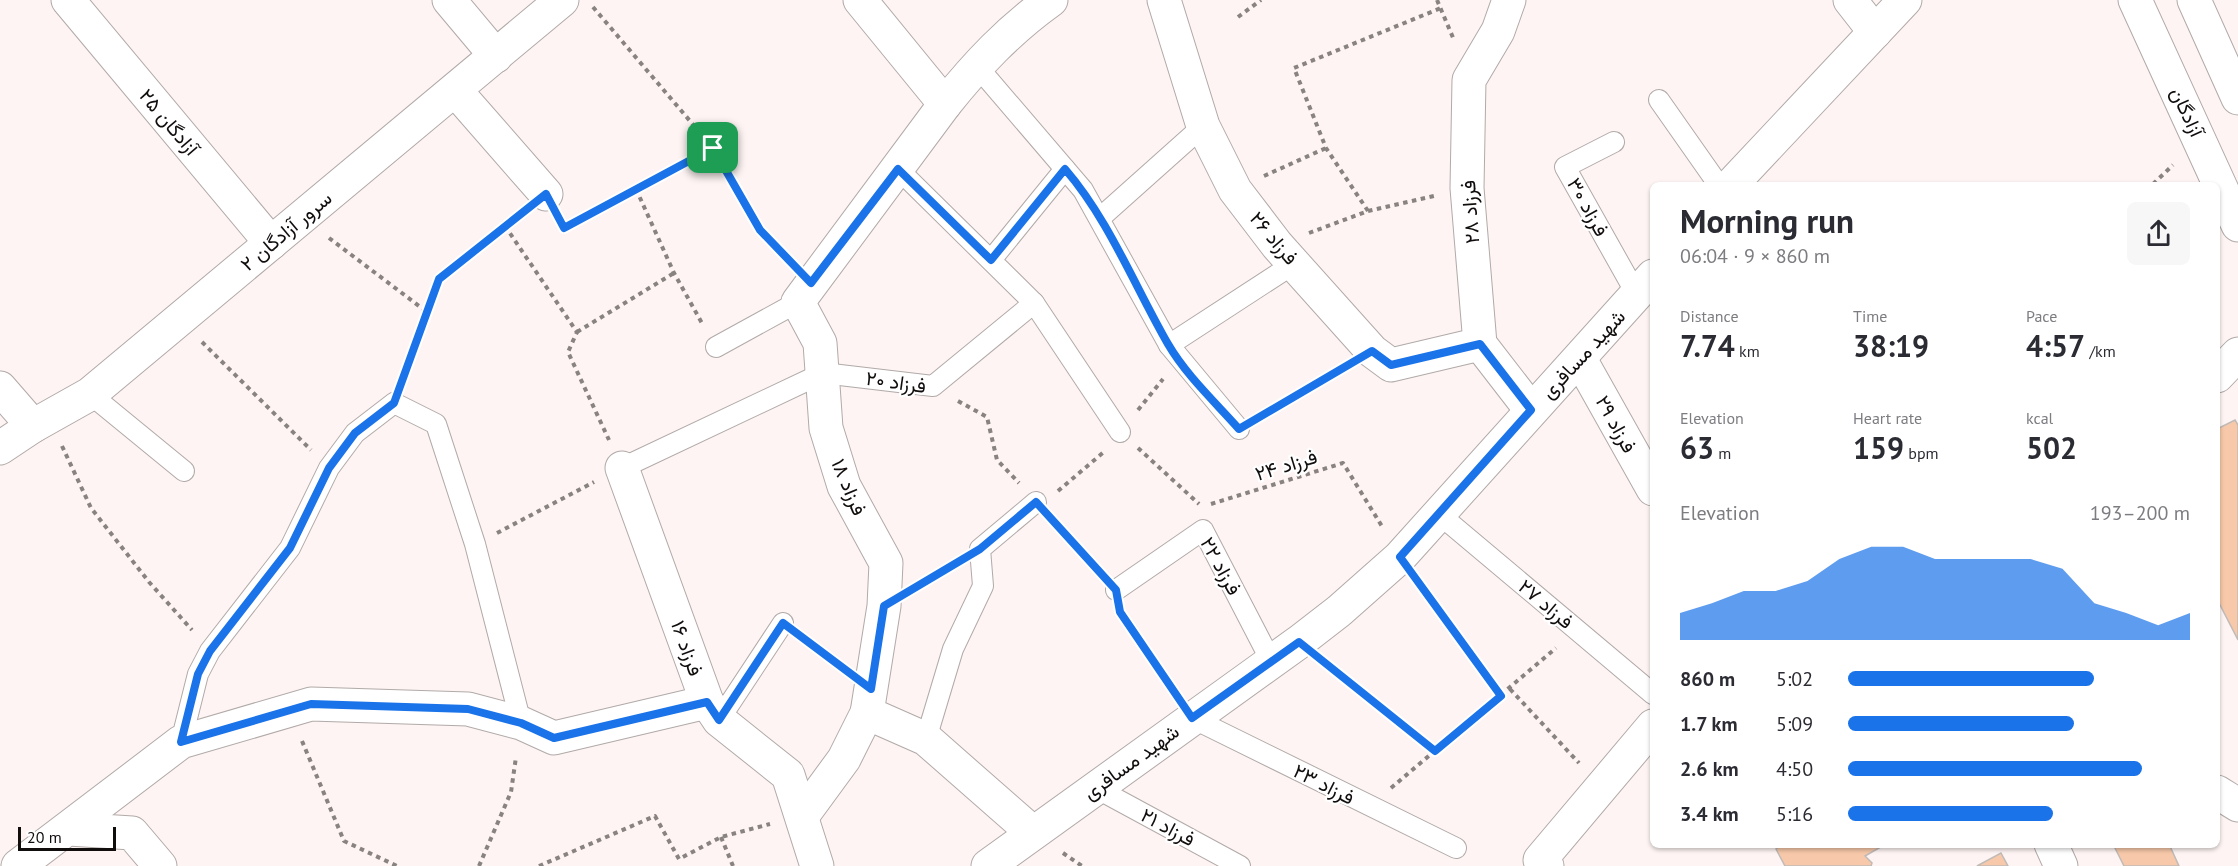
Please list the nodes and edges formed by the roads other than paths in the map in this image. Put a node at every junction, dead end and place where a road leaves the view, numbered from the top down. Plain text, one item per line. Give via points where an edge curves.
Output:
1 (68, 0) edge
2 (449, 0) edge
3 (562, 0) edge
4 (860, 0) edge
5 (1051, 0) edge
6 (1164, 0) edge
7 (1509, 0) edge
8 (1850, 0) edge
9 (1905, 0) edge
10 (2135, 0) edge
11 (2194, 0) edge
12 (1875, 32) junction
13 (496, 56) junction
14 (976, 65) junction
15 (455, 90) junction
16 (2238, 98) edge
17 (1659, 100) dead end
18 (945, 104) junction
19 (1203, 126) junction
20 (1614, 142) dead end
21 (898, 169) junction
22 (1065, 169) junction
23 (1717, 182) edge
24 (1734, 182) edge
25 (2218, 182) edge
26 (2220, 186) edge
27 (546, 194) road end
28 (1100, 218) junction
29 (2238, 225) edge
30 (271, 243) junction
31 (1286, 254) junction
32 (991, 260) junction
33 (1645, 286) edge
34 (804, 292) junction
35 (1034, 303) junction
36 (1480, 344) junction
37 (1169, 345) junction
38 (716, 348) road end
39 (2238, 354) edge
40 (1580, 358) junction
41 (823, 372) junction
42 (2220, 373) edge
43 (0, 388) edge
44 (90, 394) junction
45 (1531, 410) junction
46 (41, 421) junction
47 (1239, 429) road end
48 (1120, 432) road end
49 (0, 448) edge
50 (622, 468) joint
51 (184, 471) dead end
52 (1650, 484) edge
53 (1036, 502) road end
54 (1439, 514) junction
55 (1116, 590) road end
56 (783, 623) road end
57 (1271, 661) junction
58 (1650, 691) edge
59 (869, 701) junction
60 (713, 711) junction
61 (1192, 718) junction
62 (521, 723) junction
63 (1650, 730) edge
64 (926, 739) junction
65 (181, 742) junction
66 (1096, 788) junction
67 (2220, 794) edge
68 (2238, 805) edge
69 (802, 815) junction
70 (69, 829) junction
71 (1033, 833) junction
72 (1456, 848) dead end
73 (2053, 848) edge
74 (1544, 863) edge
75 (18, 866) edge
76 (160, 866) edge
77 (816, 866) edge
78 (988, 866) edge
79 (1240, 866) edge
80 (2061, 866) edge

1 - 30 street, آزادگان ۲۵
2 - 13 street
3 - 13 street, سرور آزادگان ۲
4 - 18 street
5 - 14 street via 1015,26
6 - 19 street, فرزاد ۲۶
7 - 36 street, فرزاد ۲۸ via 1498,31 1469,80 1467,188
8 - 12 street
9 - 12 street
10 - 25 street, آزادگان
11 - 16 street
12 - 24 street
13 - 15 street, سرور آزادگان ۲
14 - 18 street
14 - 22 lane
15 - 27 street
15 - 30 street, سرور آزادگان ۲
17 - 23 lane
18 - 21 street
19 - 28 lane
19 - 31 street, فرزاد ۲۶ via 1235,190
20 - 33 lane, فرزاد ۳۰ via 1565,167
21 - 32 lane
21 - 34 street
22 - 28 lane
22 - 32 lane
26 - 29 street, آزادگان
28 - 37 lane
30 - 44 street, سرور آزادگان ۲
31 - 36 street, فرزاد ۲۶ via 1372,351 1391,365
31 - 37 lane
32 - 35 lane
33 - 40 street, شهید مسافری
34 - 38 lane
34 - 41 street, فرزاد ۱۸ via 820,343
35 - 41 lane, فرزاد ۲۰ via 933,386
35 - 48 lane
36 - 45 street
37 - 47 lane
39 - 42 street
40 - 45 street, شهید مسافری
40 - 52 street, فرزاد ۲۹
41 - 50 lane
41 - 59 street, فرزاد ۱۸ via 826,428 844,486 886,562 884,606
43 - 46 street
44 - 46 street, سرور آزادگان ۲
44 - 51 lane
45 - 54 street, شهید مسافری
46 - 49 street, سرور آزادگان ۲
50 - 60 street, فرزاد ۱۶
53 - 64 lane via 980,549 983,586 953,649
54 - 57 street, شهید مسافری via 1400,557 1339,611
54 - 58 lane, فرزاد ۲۷
55 - 57 lane, فرزاد ۲۲ via 1203,530
56 - 60 lane
57 - 61 street, شهید مسافری
59 - 64 street
59 - 69 street, فرزاد ۱۸ via 844,759
60 - 62 street via 554,738
60 - 69 street via 788,775
61 - 66 street, شهید مسافری
61 - 72 lane, فرزاد ۲۳
62 - 65 street via 468,709 311,704
62 - 65 lane via 475,544 436,424 394,403 355,433 329,468 290,548 210,651 198,674
63 - 74 street
64 - 71 street
65 - 70 street
66 - 71 street, شهید مسافری
66 - 79 lane, فرزاد ۲۱
67 - 68 street
69 - 77 street
70 - 75 street
70 - 76 street via 132,833
71 - 78 street, شهید مسافری
73 - 80 street

